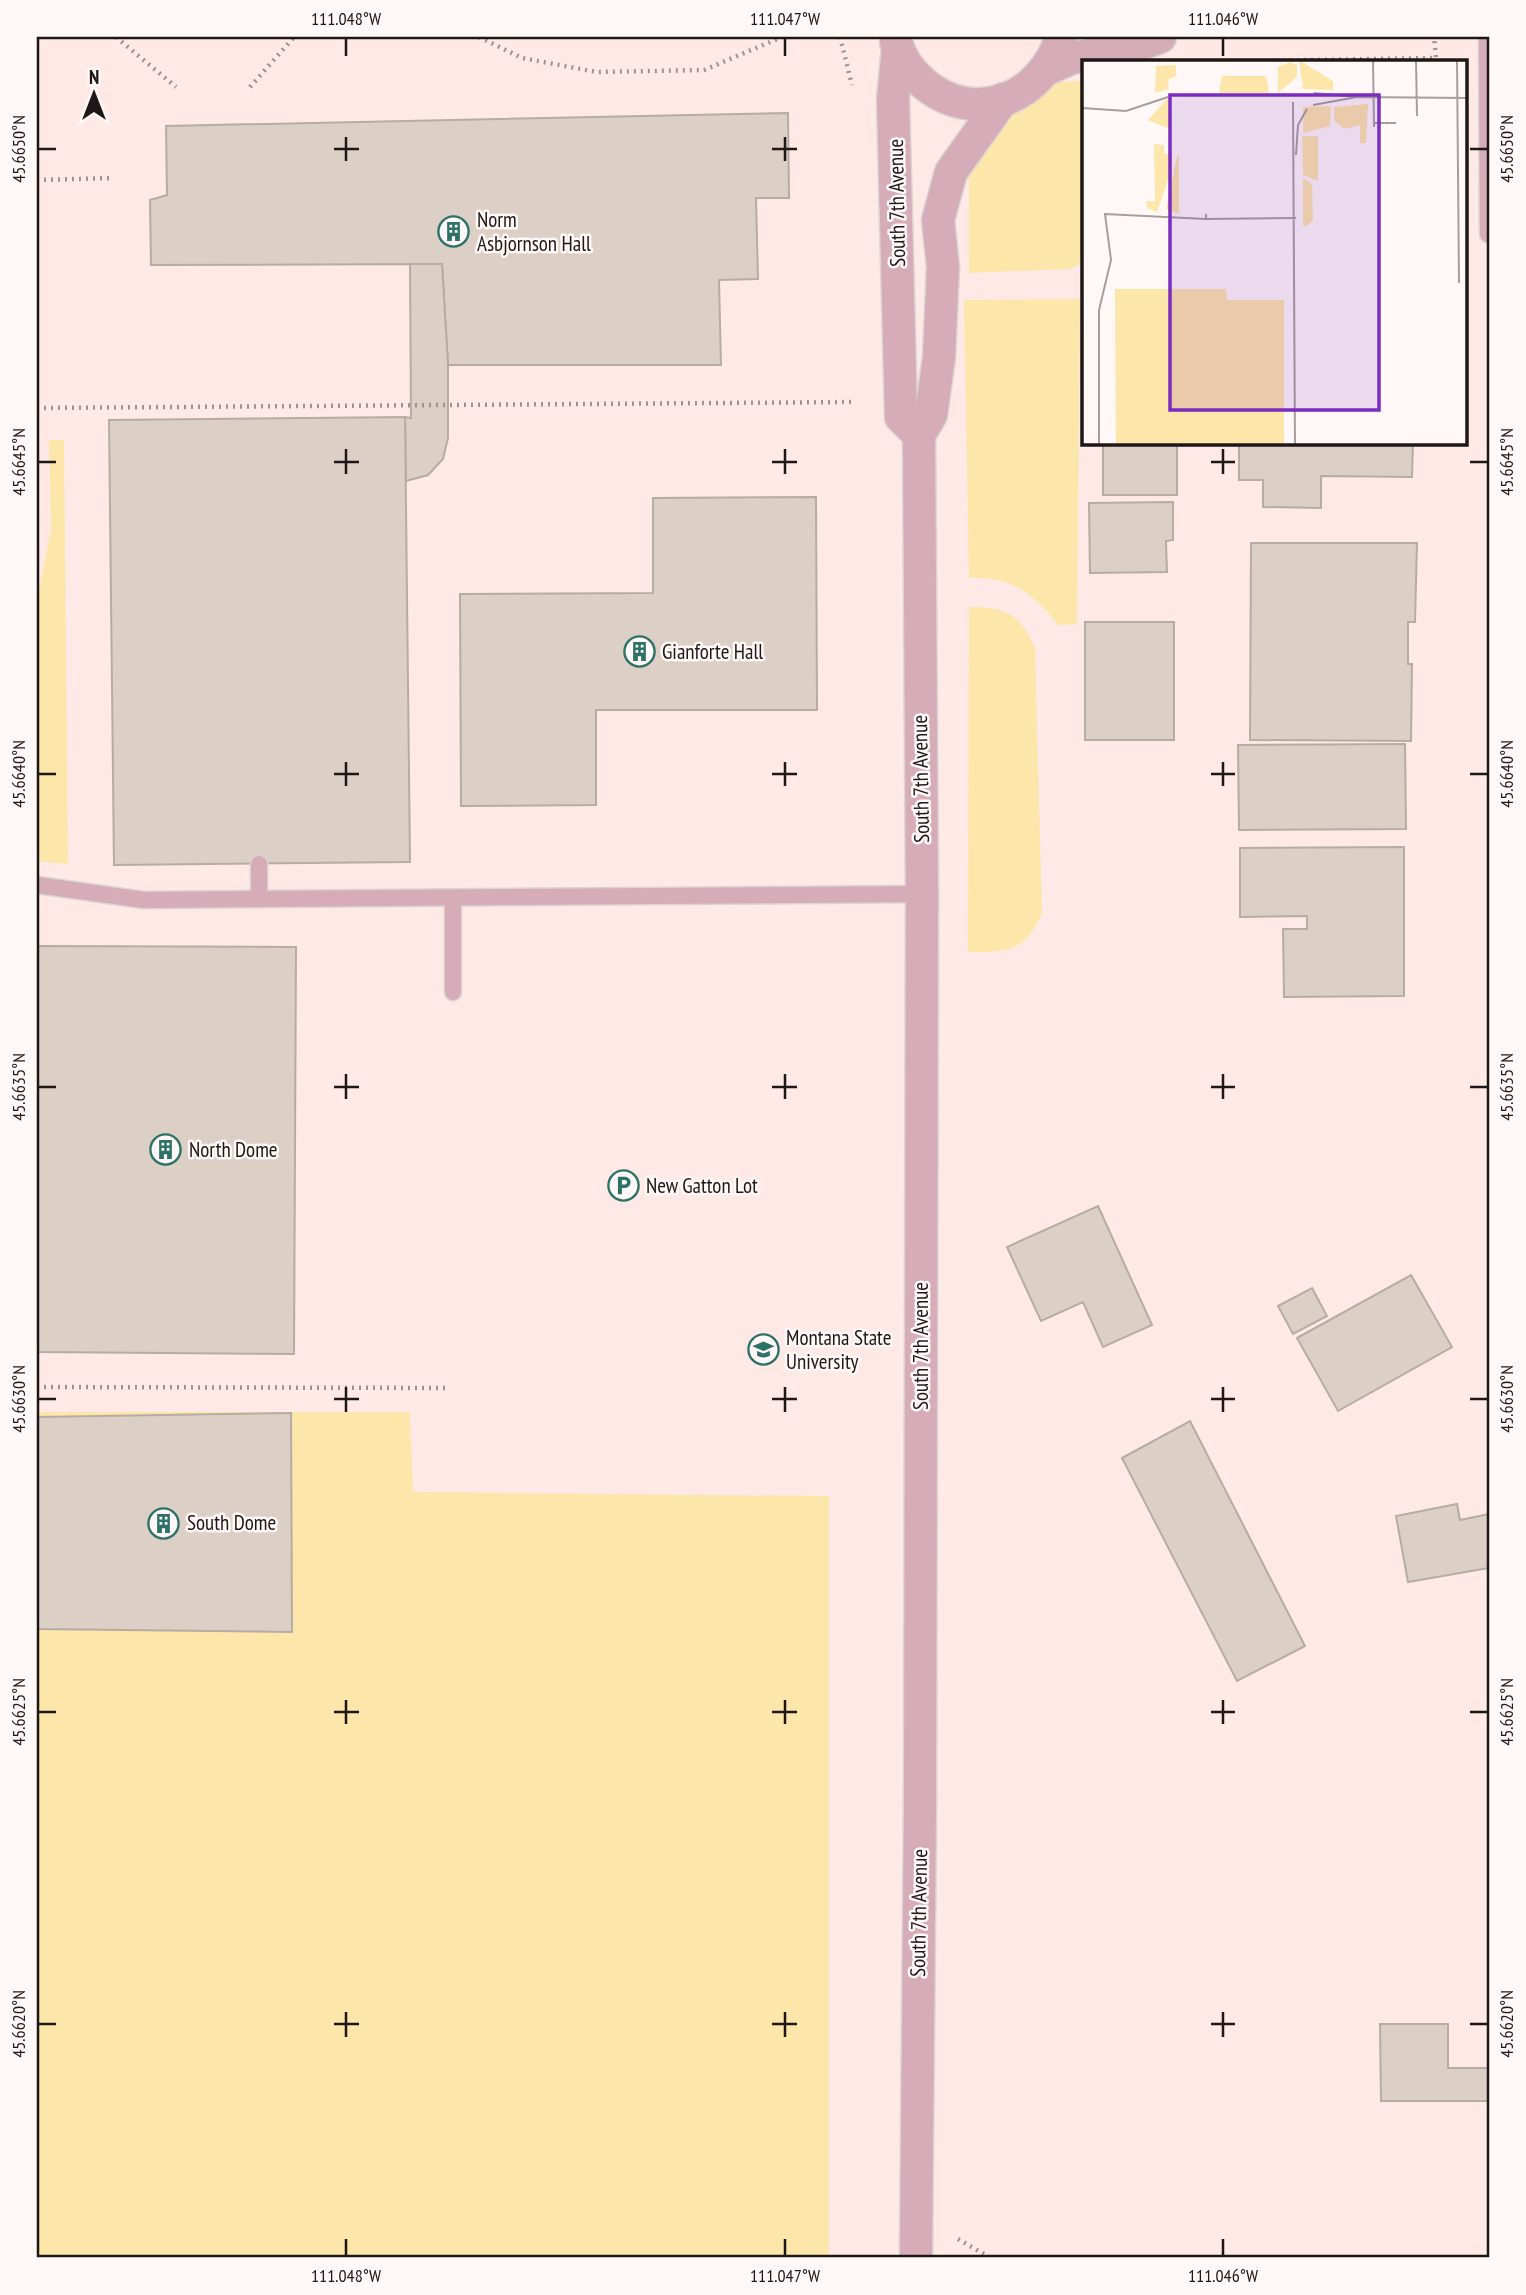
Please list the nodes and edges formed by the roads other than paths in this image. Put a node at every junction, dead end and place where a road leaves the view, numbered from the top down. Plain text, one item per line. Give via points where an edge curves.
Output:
1 (1061, 37) edge
2 (1160, 37) edge
3 (1487, 37) edge
4 (897, 43) edge
5 (1045, 70) junction
6 (1003, 99) junction
7 (1488, 203) edge
8 (1488, 234) edge
9 (919, 435) junction
10 (259, 864) dead end
11 (37, 885) edge
12 (922, 894) junction
13 (453, 898) junction
14 (259, 899) junction
15 (453, 992) dead end
16 (916, 2258) edge

1 - 5 street via 1056,56
2 - 5 street via 1072,58
3 - 7 lane
4 - 6 street via 911,73 932,91 958,102 987,104
4 - 9 street, South 7th Avenue via 893,99 901,417
5 - 6 street via 1031,85
6 - 9 street, South 7th Avenue via 951,172 938,220 943,267 939,357 931,415
7 - 8 lane
9 - 12 street, South 7th Avenue
10 - 14 lane
11 - 14 lane via 144,900
12 - 13 lane
12 - 16 street, South 7th Avenue
13 - 14 lane
13 - 15 lane

